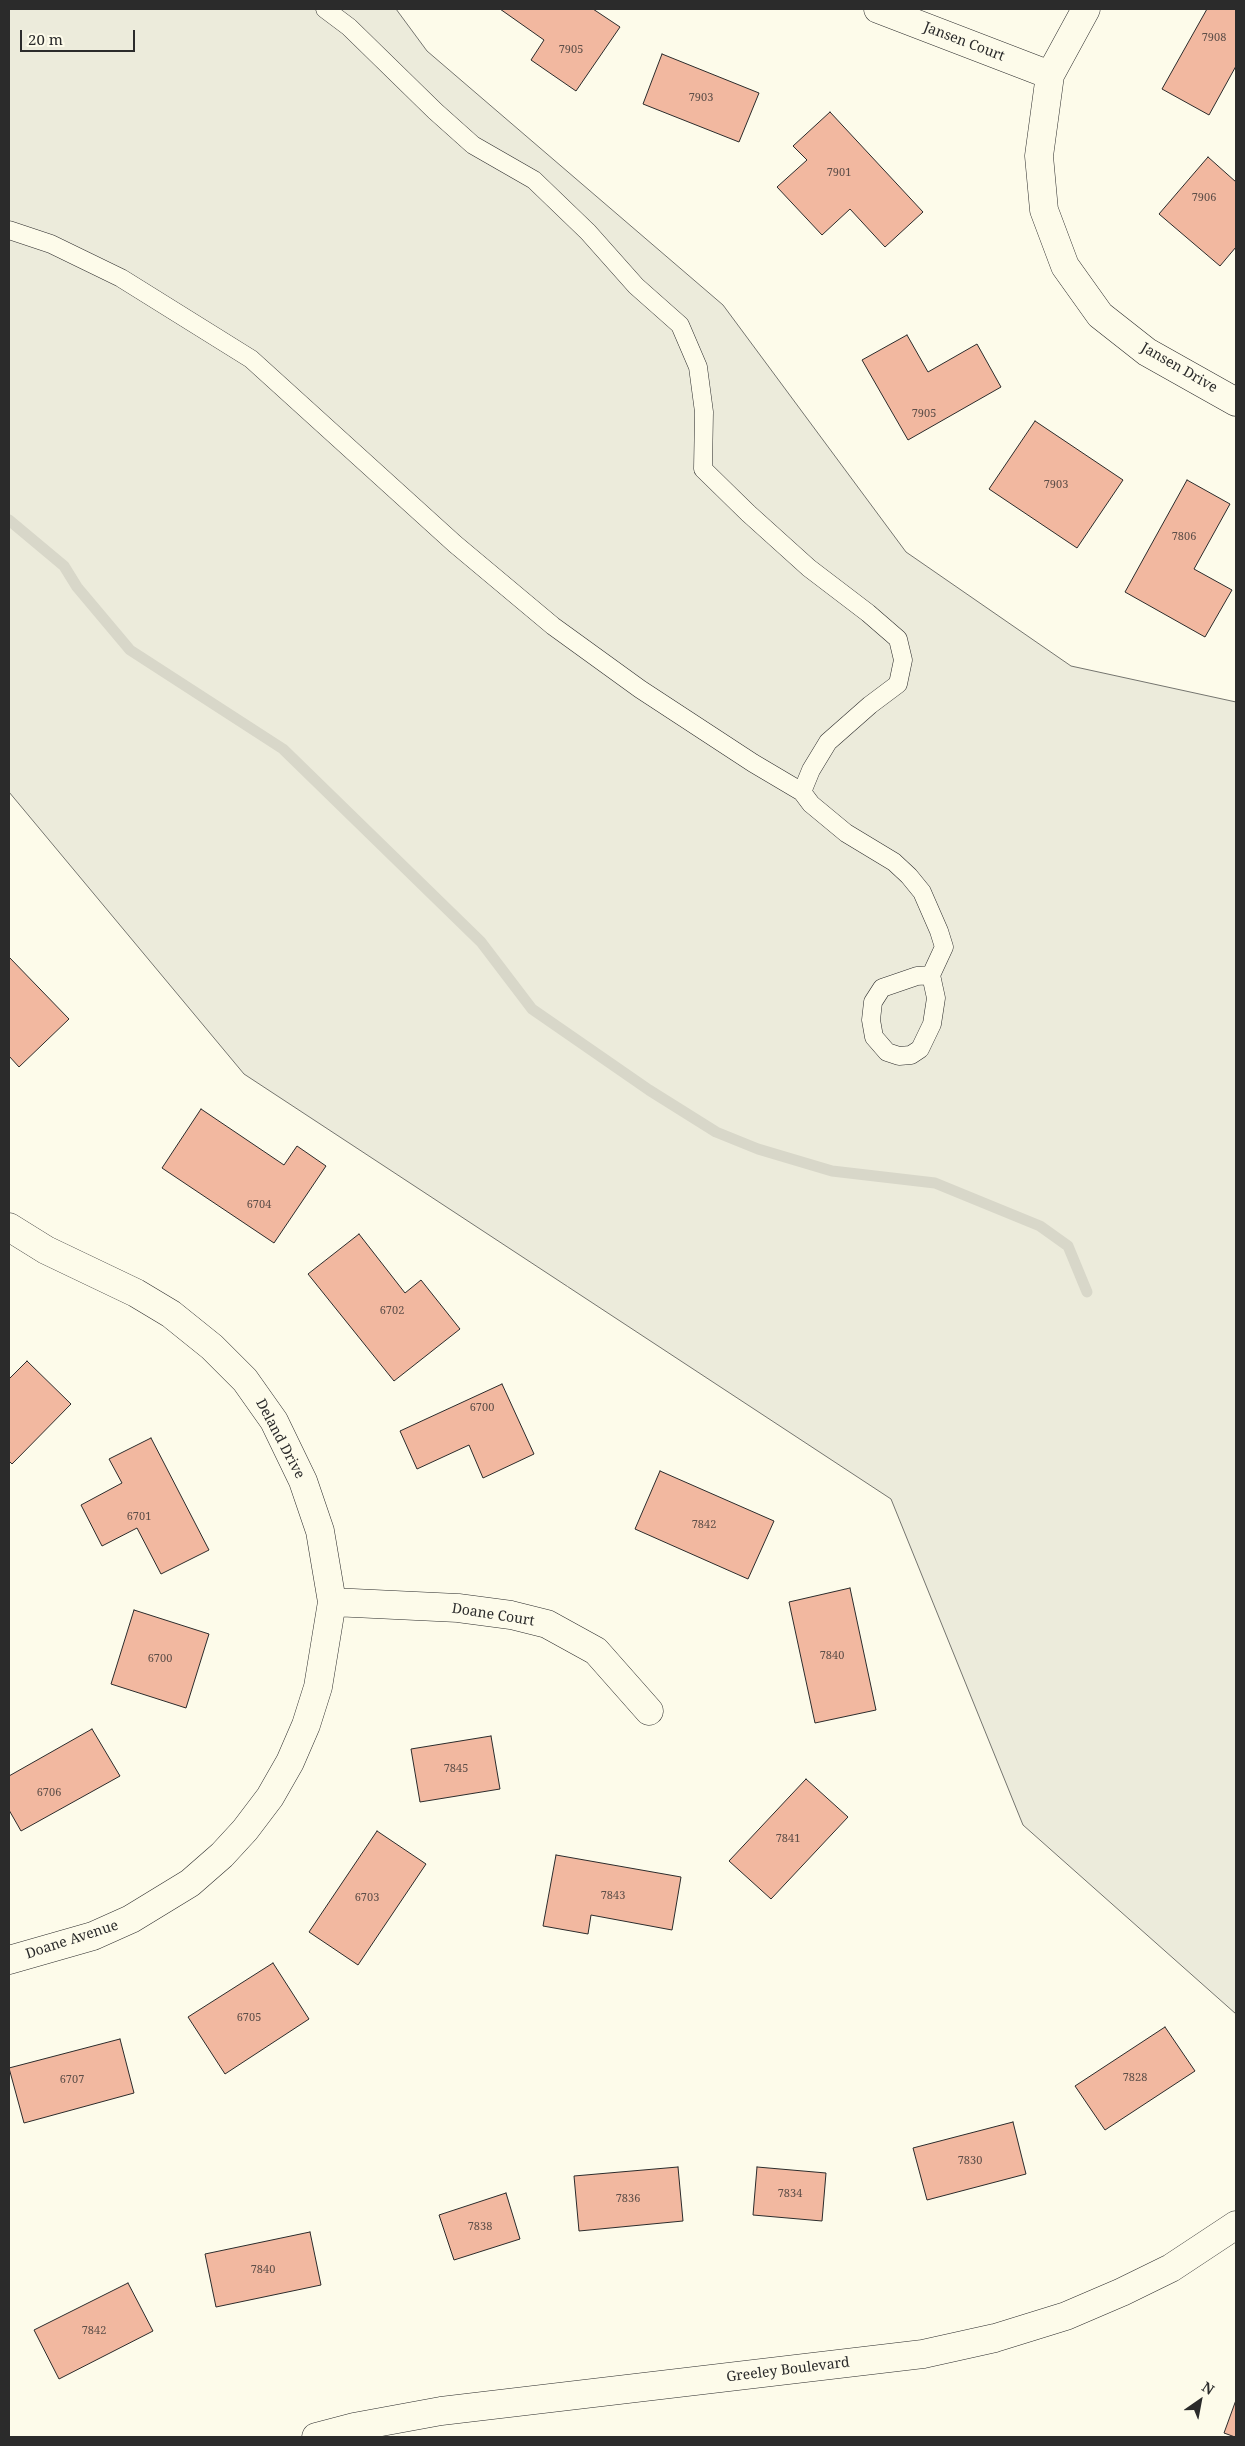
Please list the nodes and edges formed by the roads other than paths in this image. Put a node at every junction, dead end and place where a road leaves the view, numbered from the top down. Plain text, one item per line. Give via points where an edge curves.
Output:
1 (325, 9) edge
2 (878, 9) edge
3 (1086, 9) edge
4 (1050, 75) junction
5 (9, 230) edge
6 (1236, 402) edge
7 (802, 792) junction
8 (932, 975) junction
9 (9, 1227) edge
10 (332, 1602) junction
11 (649, 1711) dead end
12 (9, 1960) edge
13 (1236, 2225) edge
14 (316, 2437) edge

1 - 7 lane via 349,27 473,145 534,180 588,232 636,286 680,325 698,367 704,412 703,468 809,568 898,639 903,660 898,684 828,742
2 - 4 street, Jansen Court
3 - 4 street, Jansen Drive
4 - 6 street, Jansen Drive via 1039,156 1044,210 1065,266 1100,315 1147,352
5 - 7 lane via 51,244 121,278 251,359 455,544 553,626 640,689
7 - 8 lane via 811,804 846,833 894,862 922,892 944,947
8 - 8 lane via 917,976 882,988 873,1002 871,1020 874,1037 887,1052 911,1055 920,1049 932,1024 936,998
9 - 10 street, Deland Drive via 46,1250 170,1314 212,1347 245,1380 274,1421 303,1481 320,1531
10 - 11 street, Doane Court via 458,1608 547,1624 596,1651
10 - 12 street, Doane Avenue via 318,1687 306,1725 270,1797 245,1830 190,1883 131,1919 93,1936
13 - 14 street, Greeley Boulevard via 1171,2268 1122,2292 1066,2316 996,2338 923,2354 441,2411

